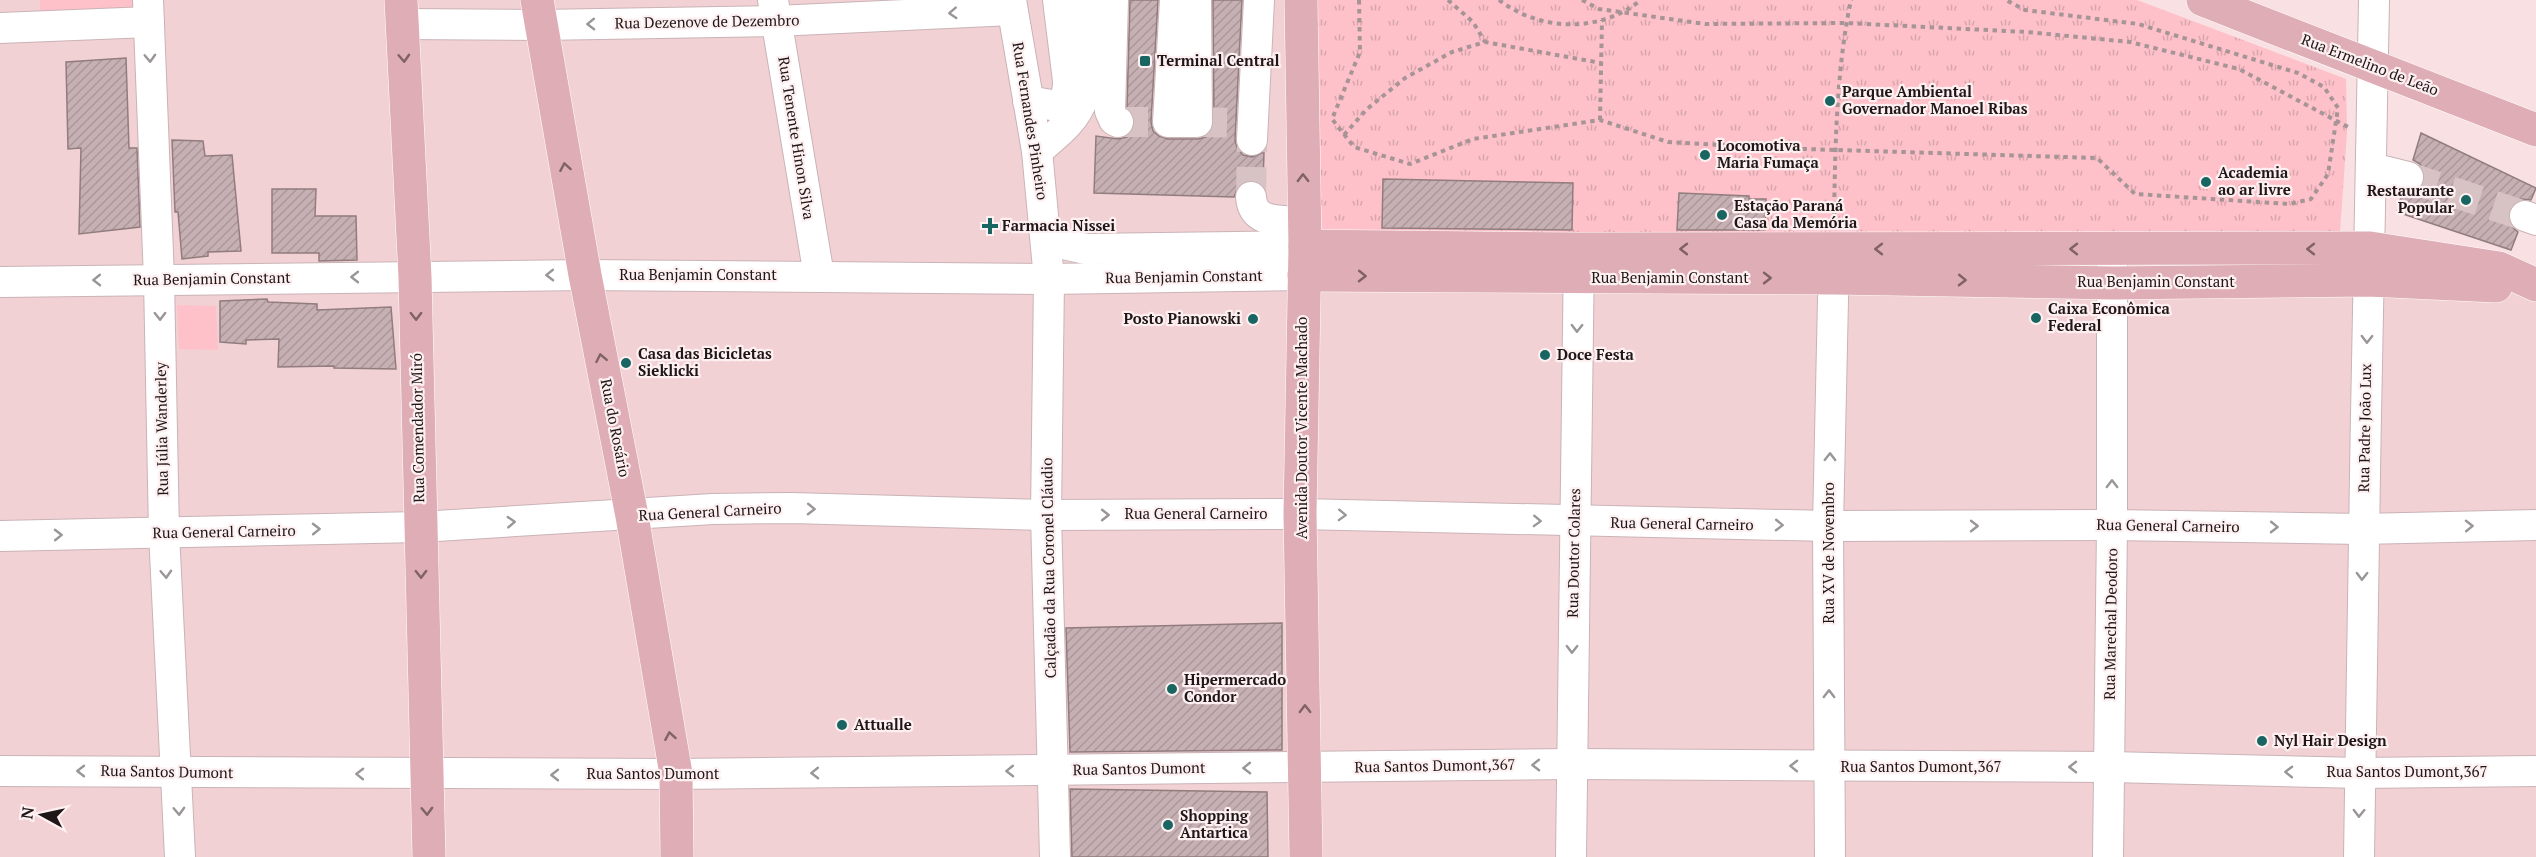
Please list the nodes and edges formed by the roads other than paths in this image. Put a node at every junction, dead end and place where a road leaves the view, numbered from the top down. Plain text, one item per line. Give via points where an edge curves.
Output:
1 (1058, 0) edge
2 (1086, 0) edge
3 (1113, 0) edge
4 (1174, 0) edge
5 (1196, 0) edge
6 (1259, 0) edge
7 (1301, 0) edge
8 (2203, 0) edge
9 (2374, 0) edge
10 (1011, 5) edge
11 (148, 11) edge
12 (775, 11) edge
13 (401, 12) edge
14 (538, 13) edge
15 (0, 28) edge
16 (2373, 66) junction
17 (1028, 101) junction
18 (1118, 122) dead end
19 (1250, 129) tunnel mouth
20 (2536, 130) edge
21 (1037, 151) junction
22 (2372, 168) junction
23 (2408, 177) tunnel mouth
24 (1251, 197) tunnel mouth
25 (1046, 236) junction
26 (1304, 248) junction
27 (2370, 248) junction
28 (2112, 249) junction
29 (1578, 263) junction
30 (1834, 263) junction
31 (585, 274) junction
32 (819, 276) junction
33 (416, 277) junction
34 (159, 279) junction
35 (1049, 279) junction
36 (2368, 280) junction
37 (0, 282) edge
38 (2113, 283) junction
39 (2536, 285) edge
40 (2536, 290) edge
41 (1300, 514) junction
42 (1046, 515) junction
43 (632, 516) junction
44 (1574, 522) junction
45 (2112, 525) junction
46 (2536, 525) edge
47 (1828, 526) junction
48 (420, 527) junction
49 (2362, 529) junction
50 (164, 533) junction
51 (0, 536) edge
52 (1571, 764) junction
53 (1830, 767) junction
54 (2110, 767) junction
55 (1306, 768) junction
56 (1053, 770) junction
57 (0, 771) edge
58 (2536, 771) edge
59 (177, 772) junction
60 (2360, 773) junction
61 (676, 774) junction
62 (426, 775) junction
63 (180, 857) edge
64 (429, 857) edge
65 (677, 857) edge
66 (1055, 857) edge
67 (1306, 857) edge
68 (1571, 857) edge
69 (1830, 857) edge
70 (2108, 857) edge
71 (2359, 857) edge

1 - 17 street via 1068,93 1057,106
2 - 21 street via 1084,96 1070,124
3 - 18 street via 1110,111
4 - 5 street via 1182,122
6 - 19 street
26 -> 7 main road, Avenida Doutor Vicente Machado
8 - 16 main road, Rua Ermelino de Leão
9 - 16 street, Rua Padre João Lux
10 -> 12 street, Rua Dezenove de Dezembro
10 - 17 street, Rua Fernandes Pinheiro
11 - 15 street
11 -> 34 street, Rua Júlia Wanderley
12 -> 14 street, Rua Dezenove de Dezembro
12 - 32 street, Rua Tenente Hinon Silva
13 - 14 street, Rua Dezenove de Dezembro
13 -> 33 main road, Rua Comendador Miró
31 -> 14 main road, Rua do Rosário
16 - 20 main road, Rua Ermelino de Leão
16 - 22 street, Rua Padre João Lux
17 - 21 street, Rua Fernandes Pinheiro
21 - 25 street, Rua Fernandes Pinheiro
22 - 23 street
22 - 27 street, Rua Padre João Lux
24 - 26 street via 1256,214
25 - 26 street, Rua Benjamin Constant via 1086,249
25 - 35 street, Rua Fernandes Pinheiro
26 - 29 main road, Rua Benjamin Constant
26 - 35 street, Rua Benjamin Constant
26 - 41 main road, Avenida Doutor Vicente Machado
27 -> 28 main road, Rua Benjamin Constant
27 - 36 street, Rua Padre João Lux
27 - 39 main road, Rua Benjamin Constant via 2499,268
28 -> 30 main road, Rua Benjamin Constant
28 - 38 street, Rua Marechal Deodoro
29 - 30 main road, Rua Benjamin Constant
29 -> 44 street, Rua Doutor Colares
30 -> 38 main road, Rua Benjamin Constant
47 -> 30 street, Rua XV de Novembro
31 - 32 street, Rua Benjamin Constant
31 -> 33 street, Rua Benjamin Constant
43 -> 31 main road, Rua do Rosário
32 - 35 street, Rua Benjamin Constant
33 -> 34 street, Rua Benjamin Constant
33 -> 48 main road, Rua Comendador Miró
34 -> 37 street, Rua Benjamin Constant
34 -> 50 street, Rua Júlia Wanderley
35 - 42 street, Calçadão da Rua Coronel Cláudio
36 - 38 main road, Rua Benjamin Constant
36 - 40 main road, Rua Benjamin Constant
36 -> 49 street, Rua Padre João Lux
45 -> 38 street, Rua Marechal Deodoro
42 -> 41 street, Rua General Carneiro
41 -> 44 street, Rua General Carneiro
55 -> 41 main road, Avenida Doutor Vicente Machado
43 -> 42 street, Rua General Carneiro via 791,508
42 - 56 street, Calçadão da Rua Coronel Cláudio
48 -> 43 street, Rua General Carneiro
61 -> 43 main road, Rua do Rosário
44 -> 47 street, Rua General Carneiro
44 -> 52 street, Rua Doutor Colares
47 -> 45 street, Rua General Carneiro
45 -> 49 street, Rua General Carneiro
45 - 54 street, Rua Marechal Deodoro
49 -> 46 street, Rua General Carneiro
53 -> 47 street, Rua XV de Novembro
50 -> 48 street, Rua General Carneiro
48 -> 62 main road, Rua Comendador Miró
49 -> 60 street, Rua Padre João Lux
51 -> 50 street, Rua General Carneiro
50 -> 59 street, Rua Júlia Wanderley
53 -> 52 street, Rua Santos Dumont,367
52 -> 55 street, Rua Santos Dumont,367
52 - 68 street, Rua Doutor Colares
54 -> 53 street, Rua Santos Dumont,367
53 - 69 street, Rua XV de Novembro
60 -> 54 street, Rua Santos Dumont,367
54 - 70 street, Rua Marechal Deodoro
55 -> 56 street, Rua Santos Dumont
55 - 67 main road, Avenida Doutor Vicente Machado
56 -> 61 street, Rua Santos Dumont
56 - 66 street, Calçadão da Rua Coronel Cláudio
59 -> 57 street, Rua Santos Dumont
58 - 60 street, Rua Santos Dumont,367
62 -> 59 street, Rua Santos Dumont
59 -> 63 street, Rua Júlia Wanderley
60 -> 71 street, Rua Padre João Lux
61 -> 62 street, Rua Santos Dumont
61 - 65 main road, Rua do Rosário
62 -> 64 main road, Rua Comendador Miró

